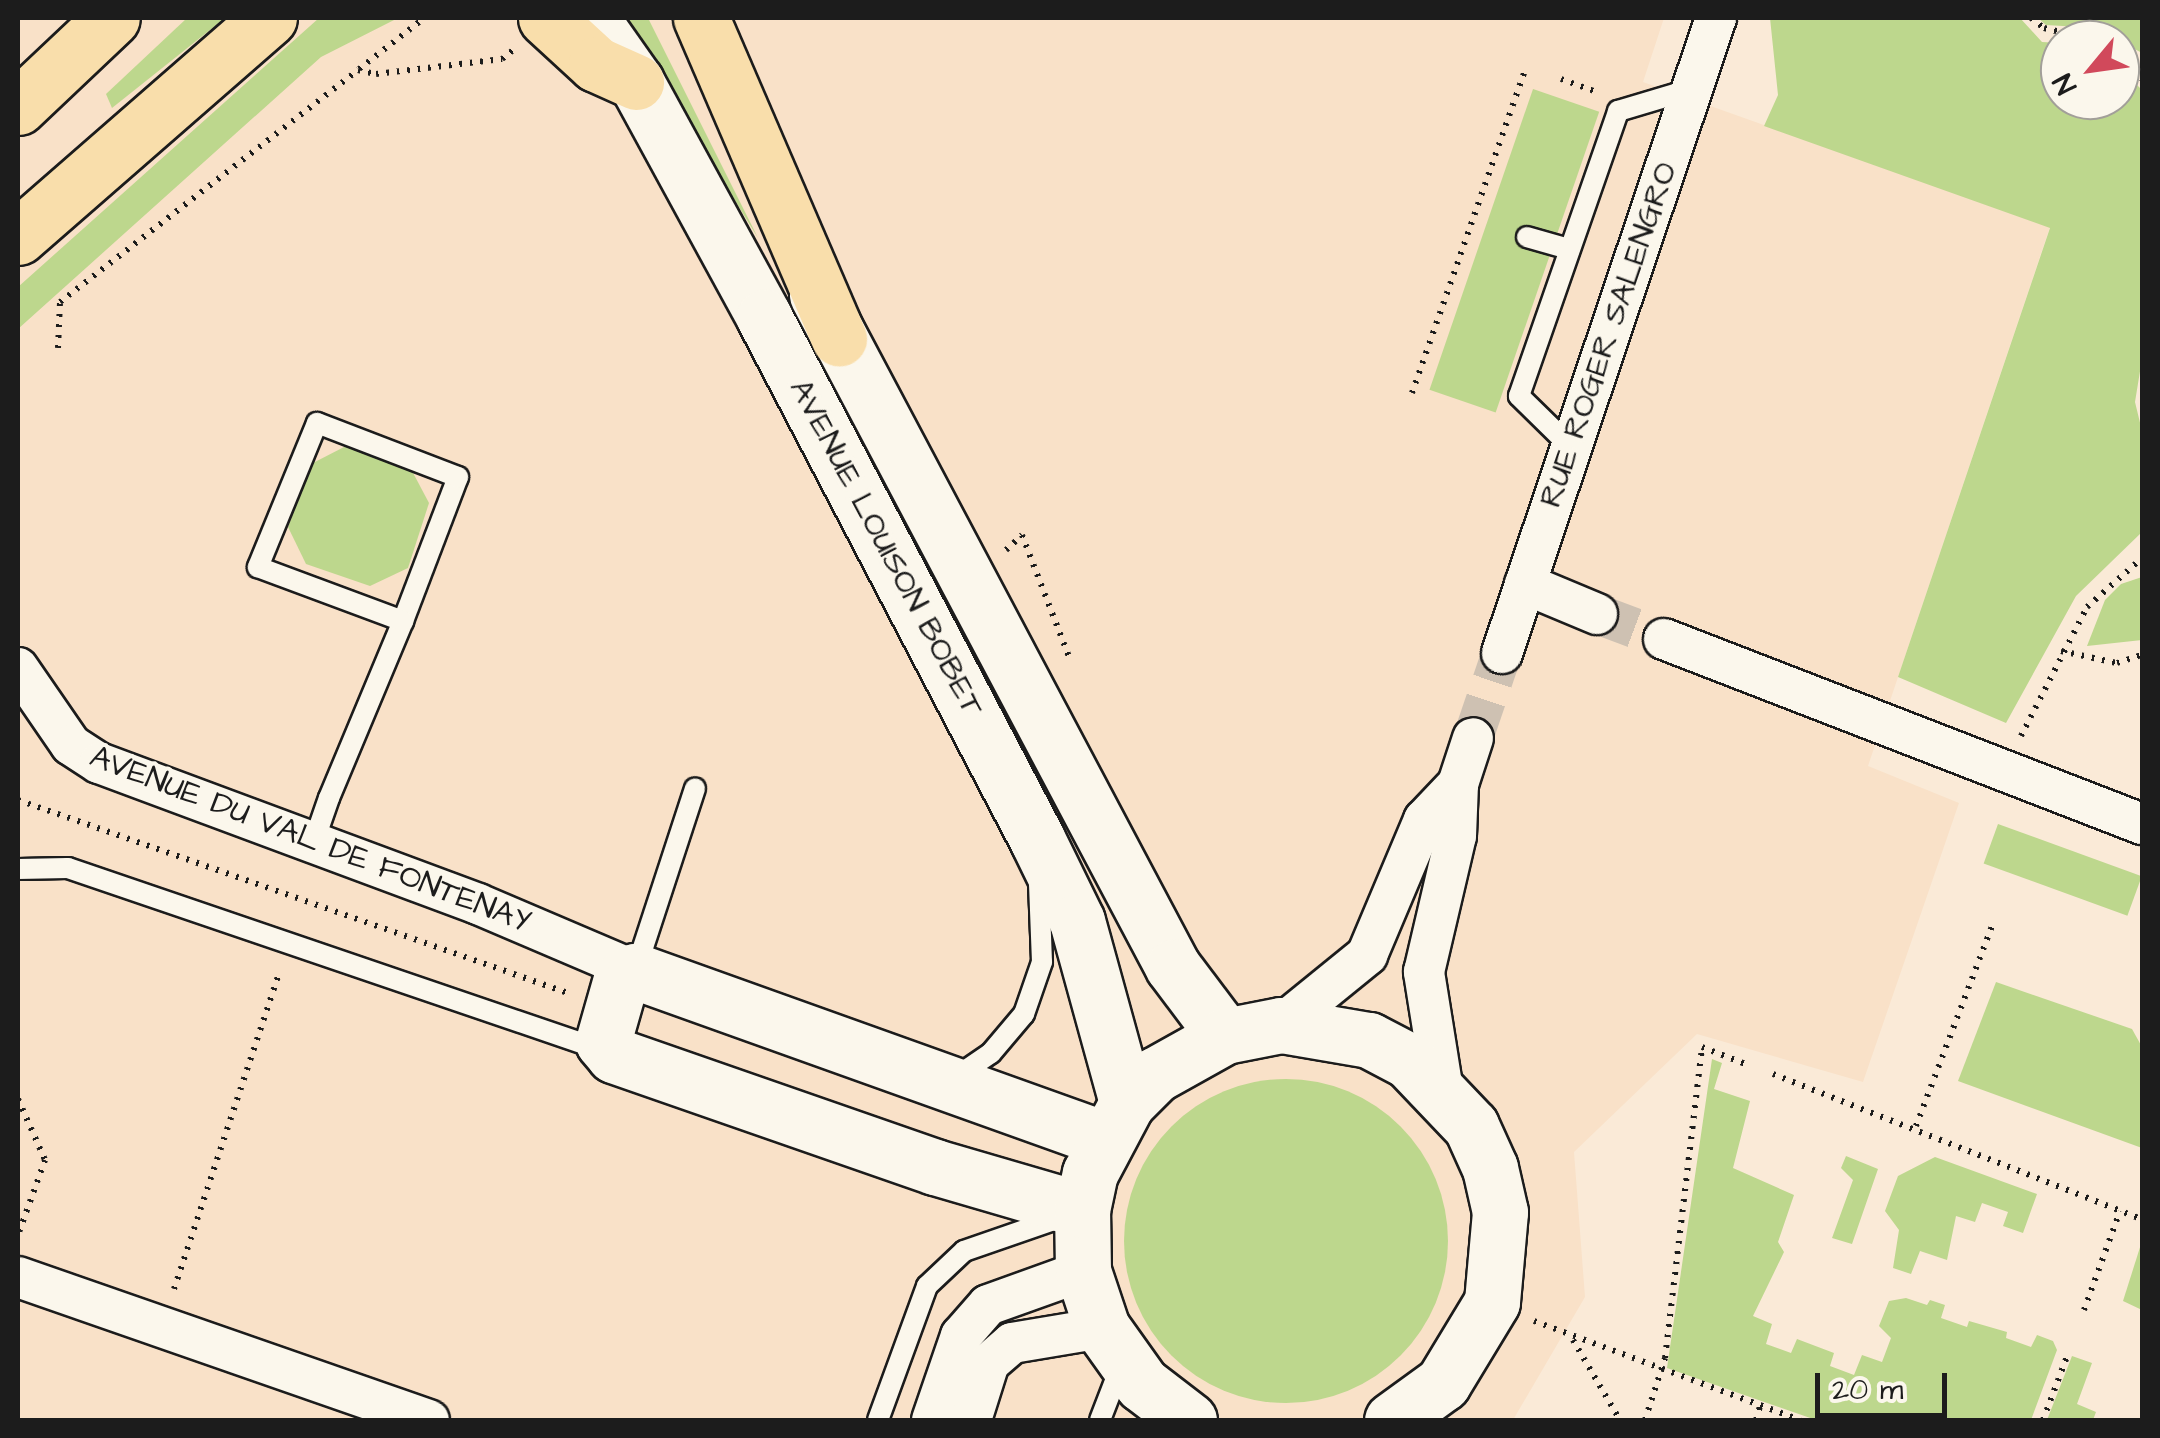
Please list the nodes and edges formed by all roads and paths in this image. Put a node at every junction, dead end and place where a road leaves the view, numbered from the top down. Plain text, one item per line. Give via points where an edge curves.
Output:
1 (112, 18) edge
2 (269, 18) edge
3 (424, 18) edge
4 (590, 18) edge
5 (676, 18) edge
6 (702, 18) edge
7 (1716, 18) edge
8 (531, 33) edge
9 (1526, 68) dead end
10 (358, 70) junction
11 (1561, 79) dead end
12 (636, 82) junction
13 (1692, 89) junction
14 (1607, 95) dead end
15 (18, 107) edge
16 (18, 237) edge
17 (1527, 237) dead end
18 (1569, 249) junction
19 (839, 338) junction
20 (58, 348) dead end
21 (1412, 393) dead end
22 (1572, 447) junction
23 (1001, 554) dead end
24 (2142, 558) edge
25 (1525, 584) junction
26 (1597, 614) tunnel mouth
27 (403, 621) junction
28 (1664, 639) tunnel mouth
29 (2061, 651) junction
30 (1502, 653) tunnel mouth
31 (2142, 655) edge
32 (18, 668) edge
33 (1076, 672) dead end
34 (1474, 738) tunnel mouth
35 (2000, 768) junction
36 (1458, 784) junction
37 (695, 788) dead end
38 (18, 800) edge
39 (2142, 824) edge
40 (1037, 839) junction
41 (312, 846) junction
42 (18, 869) edge
43 (298, 899) junction
44 (1992, 926) dead end
45 (290, 942) junction
46 (620, 1011) junction
47 (1281, 1025) junction
48 (1225, 1036) junction
49 (1748, 1065) dead end
50 (1774, 1074) dead end
51 (941, 1084) junction
52 (1443, 1091) junction
53 (18, 1099) edge
54 (1116, 1121) junction
55 (1916, 1126) junction
56 (1082, 1210) junction
57 (2120, 1211) junction
58 (2142, 1219) edge
59 (18, 1235) edge
60 (1083, 1271) junction
61 (18, 1277) edge
62 (1492, 1302) junction
63 (2084, 1310) dead end
64 (160, 1329) junction
65 (1572, 1337) junction
66 (1112, 1345) junction
67 (2068, 1354) dead end
68 (1660, 1373) junction
69 (1447, 1402) edge
70 (1760, 1406) junction
71 (429, 1420) edge
72 (878, 1420) edge
73 (932, 1420) edge
74 (971, 1420) edge
75 (1100, 1420) edge
76 (1189, 1420) edge
77 (1392, 1420) edge
78 (1620, 1420) edge
79 (1645, 1420) edge
80 (1756, 1420) edge
81 (1800, 1420) edge
82 (2043, 1420) edge

1 - 15 highway
2 - 16 highway
3 - 10 path
4 - 12 main road, AVENUE LOUISON BOBET
5 - 19 main road, AVENUE LOUISON BOBET
6 - 19 highway
7 - 13 street, RUE ROGER SALENGRO
8 - 10 path via 502,59 376,74
8 - 12 highway
9 - 21 path
10 - 20 path via 60,302
11 - 14 path
12 - 40 main road, AVENUE LOUISON BOBET
13 - 18 lane via 1618,112
13 - 22 street, RUE ROGER SALENGRO
17 - 18 lane
18 - 22 lane via 1519,396
19 - 48 main road, AVENUE LOUISON BOBET via 1173,967
22 - 25 street, RUE ROGER SALENGRO
23 - 33 path via 1022,535
24 - 29 path via 2087,607
25 - 26 street
25 - 30 street, RUE ROGER SALENGRO
27 - 27 lane via 458,477 317,424 258,567
27 - 41 lane
28 - 35 street
29 - 31 path via 2106,662
29 - 35 path
32 - 41 street, AVENUE DU VAL DE FONTENAY via 84,755
34 - 36 street
35 - 39 street
36 - 47 street via 1424,820 1367,955
36 - 52 street via 1456,836 1424,972
37 - 46 lane
38 - 43 path
40 - 51 lane via 1042,962 1034,990 1024,1014 991,1053
40 - 54 main road, AVENUE LOUISON BOBET via 1077,921
41 - 43 path
41 - 46 street, AVENUE DU VAL DE FONTENAY via 478,904
42 - 45 lane, AVENUE DU VAL DE FONTENAY via 68,868
43 - 45 path
43 - 46 path
44 - 55 path
45 - 46 lane, AVENUE DU VAL DE FONTENAY
45 - 64 path
46 - 51 main road, AVENUE DU VAL DE FONTENAY
46 - 56 main road, AVENUE DU VAL DE FONTENAY via 934,1168
47 - 48 main road
47 - 52 main road via 1369,1040
48 - 54 main road via 1188,1052
49 - 68 path via 1702,1047
50 - 55 path
51 - 54 main road, AVENUE DU VAL DE FONTENAY
52 - 62 main road via 1472,1126 1500,1212
53 - 59 path via 46,1160
54 - 56 main road
55 - 57 path
56 - 60 main road
56 - 72 lane via 964,1251 927,1286
57 - 58 path
57 - 63 path
60 - 66 main road
60 - 73 street via 988,1305 961,1336
61 - 64 street
62 - 65 path
62 - 69 main road
64 - 71 street
65 - 68 path
65 - 78 path
66 - 74 street via 1012,1343 989,1363
66 - 75 lane
66 - 76 main road
67 - 82 path
68 - 70 path
68 - 79 path
69 - 77 main road
70 - 80 path
70 - 81 path

